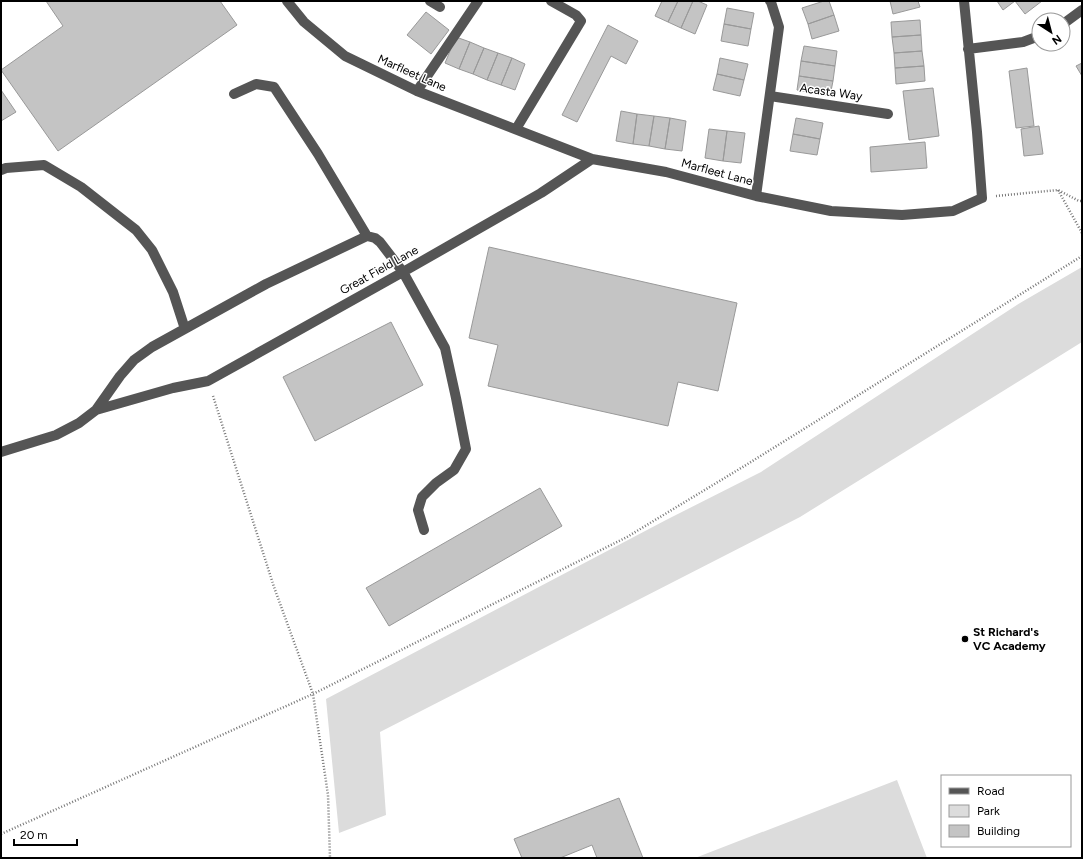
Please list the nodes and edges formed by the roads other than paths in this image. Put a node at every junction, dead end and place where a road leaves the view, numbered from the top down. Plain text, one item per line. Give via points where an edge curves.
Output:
1 (287, 1) edge
2 (430, 1) edge
3 (478, 1) edge
4 (551, 1) edge
5 (770, 1) edge
6 (964, 1) edge
7 (440, 7) dead end
8 (1082, 10) edge
9 (1071, 18) edge
10 (1031, 39) edge
11 (968, 49) junction
12 (418, 91) junction
13 (234, 94) dead end
14 (770, 96) junction
15 (888, 114) dead end
16 (516, 129) junction
17 (592, 159) junction
18 (1, 170) edge
19 (756, 196) junction
20 (367, 236) junction
21 (403, 272) junction
22 (185, 329) junction
23 (96, 410) junction
24 (1, 452) edge
25 (424, 530) dead end

1 - 12 street, Marfleet Lane via 304,22 345,56
2 - 7 street
3 - 12 street
4 - 16 street via 576,15 581,21
5 - 14 street via 779,27
6 - 11 street
8 - 9 street
10 - 11 street
11 - 19 street, Marfleet Lane via 982,198 953,211 902,215 831,211
12 - 16 street, Marfleet Lane
13 - 20 street via 256,84 274,87
14 - 15 street, Acasta Way
14 - 19 street
16 - 17 street, Marfleet Lane
17 - 19 street, Marfleet Lane via 666,172
17 - 21 street, Great Field Lane via 541,193
18 - 22 street via 44,165 81,187 136,230 152,250 172,292
20 - 21 street via 380,242
20 - 22 street via 266,284
21 - 23 street, Great Field Lane via 208,381
21 - 25 street via 445,348 466,449 454,470 436,482 422,496 418,510
22 - 23 street via 134,360
23 - 24 street via 79,423 56,435

